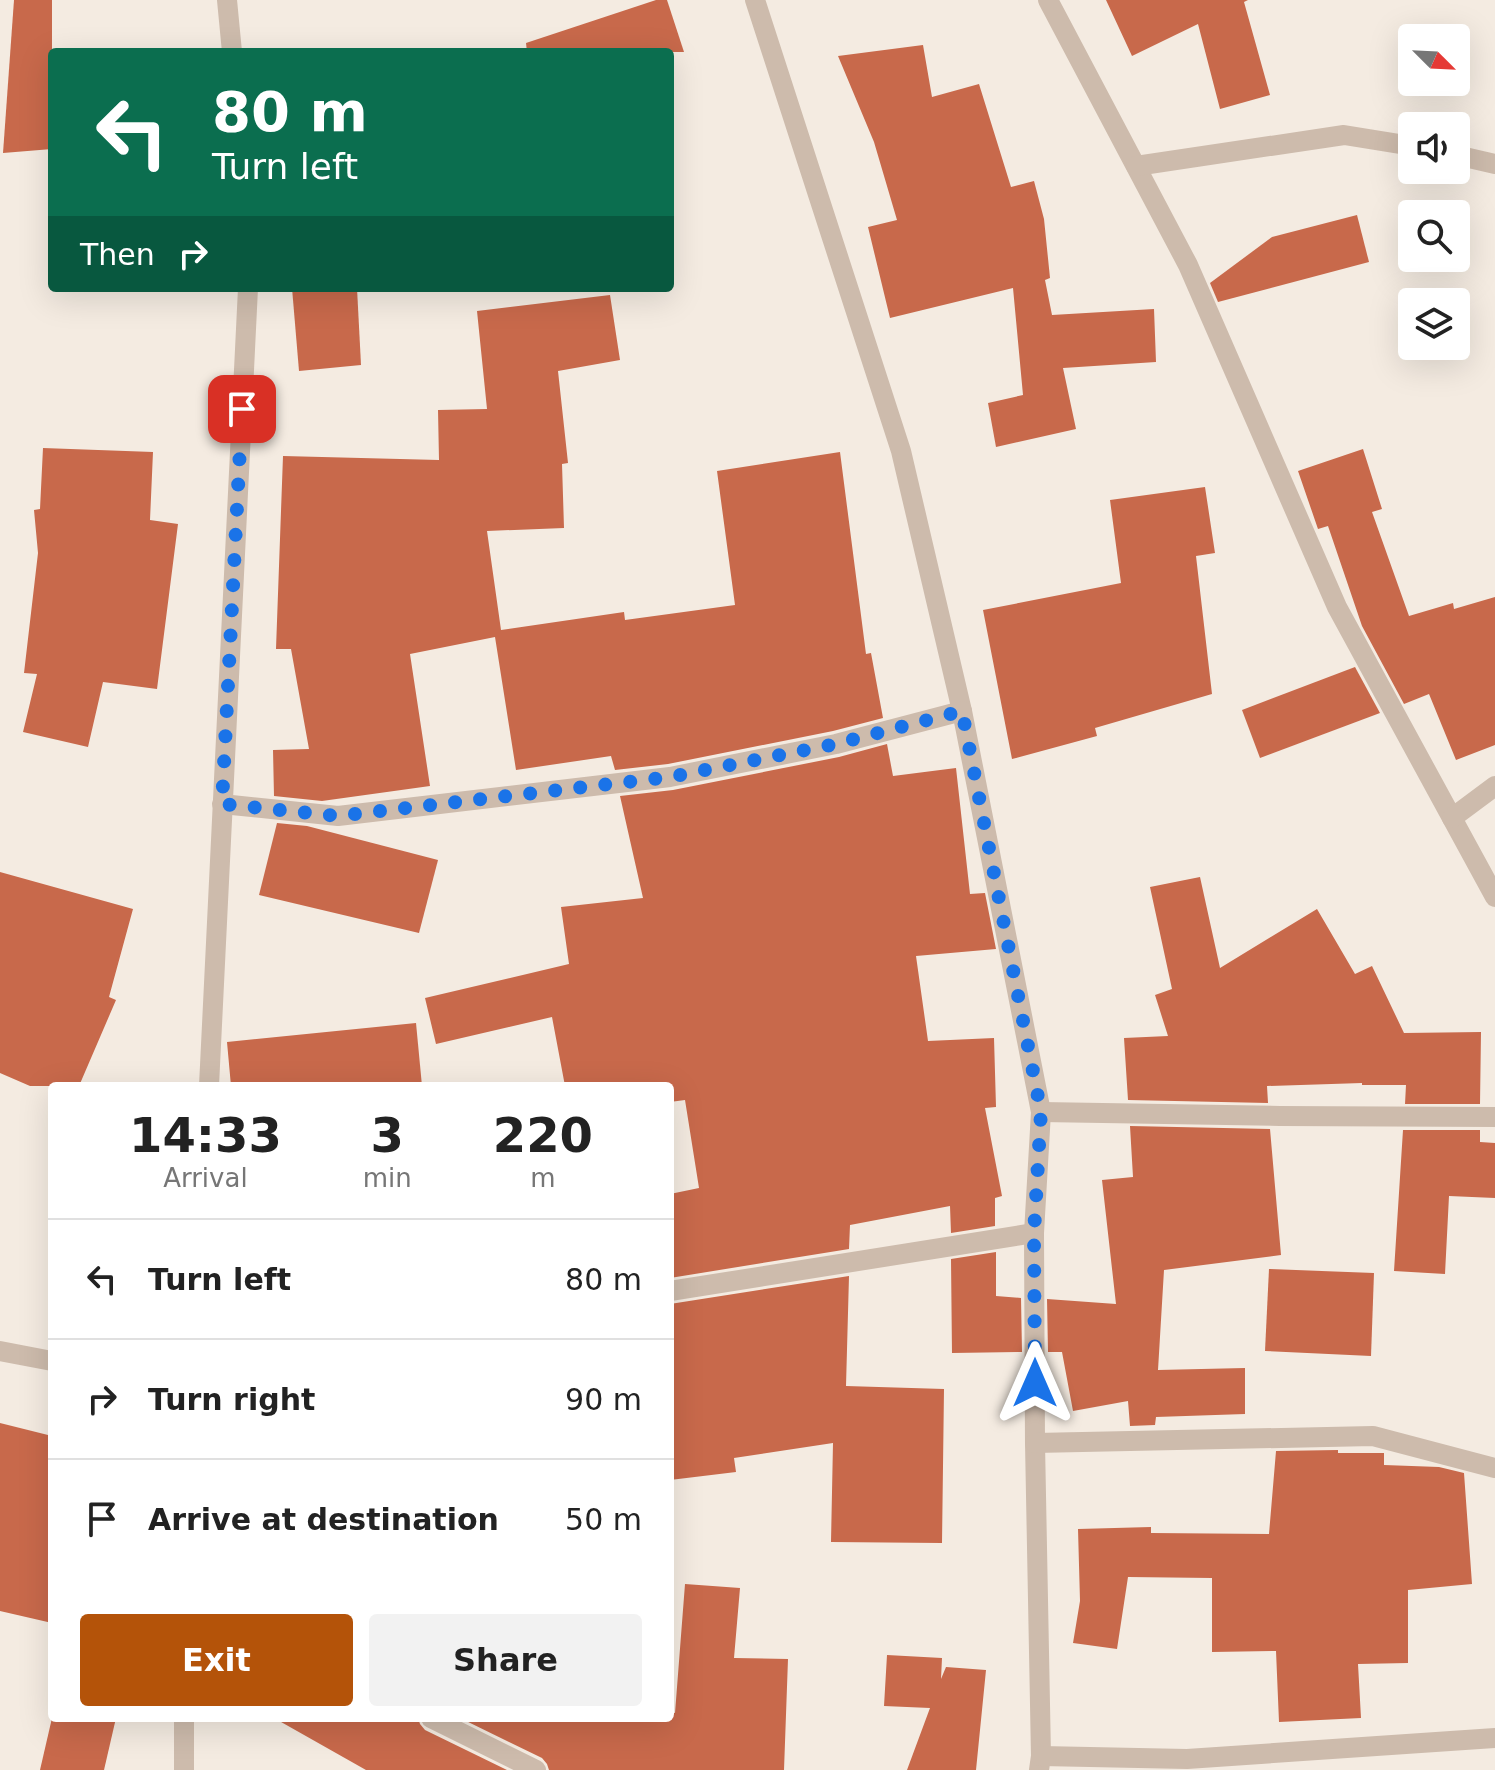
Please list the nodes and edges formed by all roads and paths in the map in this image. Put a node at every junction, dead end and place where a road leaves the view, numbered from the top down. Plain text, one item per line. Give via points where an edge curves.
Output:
1 (227, 0) edge
2 (755, 0) edge
3 (1048, 0) edge
4 (232, 48) edge
5 (1398, 144) edge
6 (1470, 158) edge
7 (1495, 164) edge
8 (1136, 166) junction
9 (248, 292) edge
10 (962, 711) junction
11 (1495, 786) edge
12 (222, 804) junction
13 (1452, 818) junction
14 (1495, 897) edge
15 (209, 1082) edge
16 (1041, 1112) junction
17 (1495, 1117) edge
18 (1034, 1233) junction
19 (674, 1290) edge
20 (0, 1351) edge
21 (48, 1360) edge
22 (1035, 1443) junction
23 (1495, 1468) edge
24 (184, 1722) edge
25 (439, 1722) edge
26 (1495, 1738) edge
27 (1040, 1763) edge
28 (184, 1770) edge
29 (536, 1770) edge

1 - 4 street
2 - 10 street via 901,451
3 - 8 street
5 - 8 street via 1344,135
6 - 7 street
8 - 13 street via 1188,265 1337,607
9 - 12 street
10 - 12 street via 836,744 654,779 338,816
10 - 16 street
11 - 13 street
12 - 15 street
13 - 14 street
16 - 17 street
16 - 18 street
18 - 19 street
18 - 22 street
20 - 21 street
22 - 23 street via 1373,1436
22 - 27 street
24 - 28 street
25 - 29 street
26 - 27 street via 1187,1759

